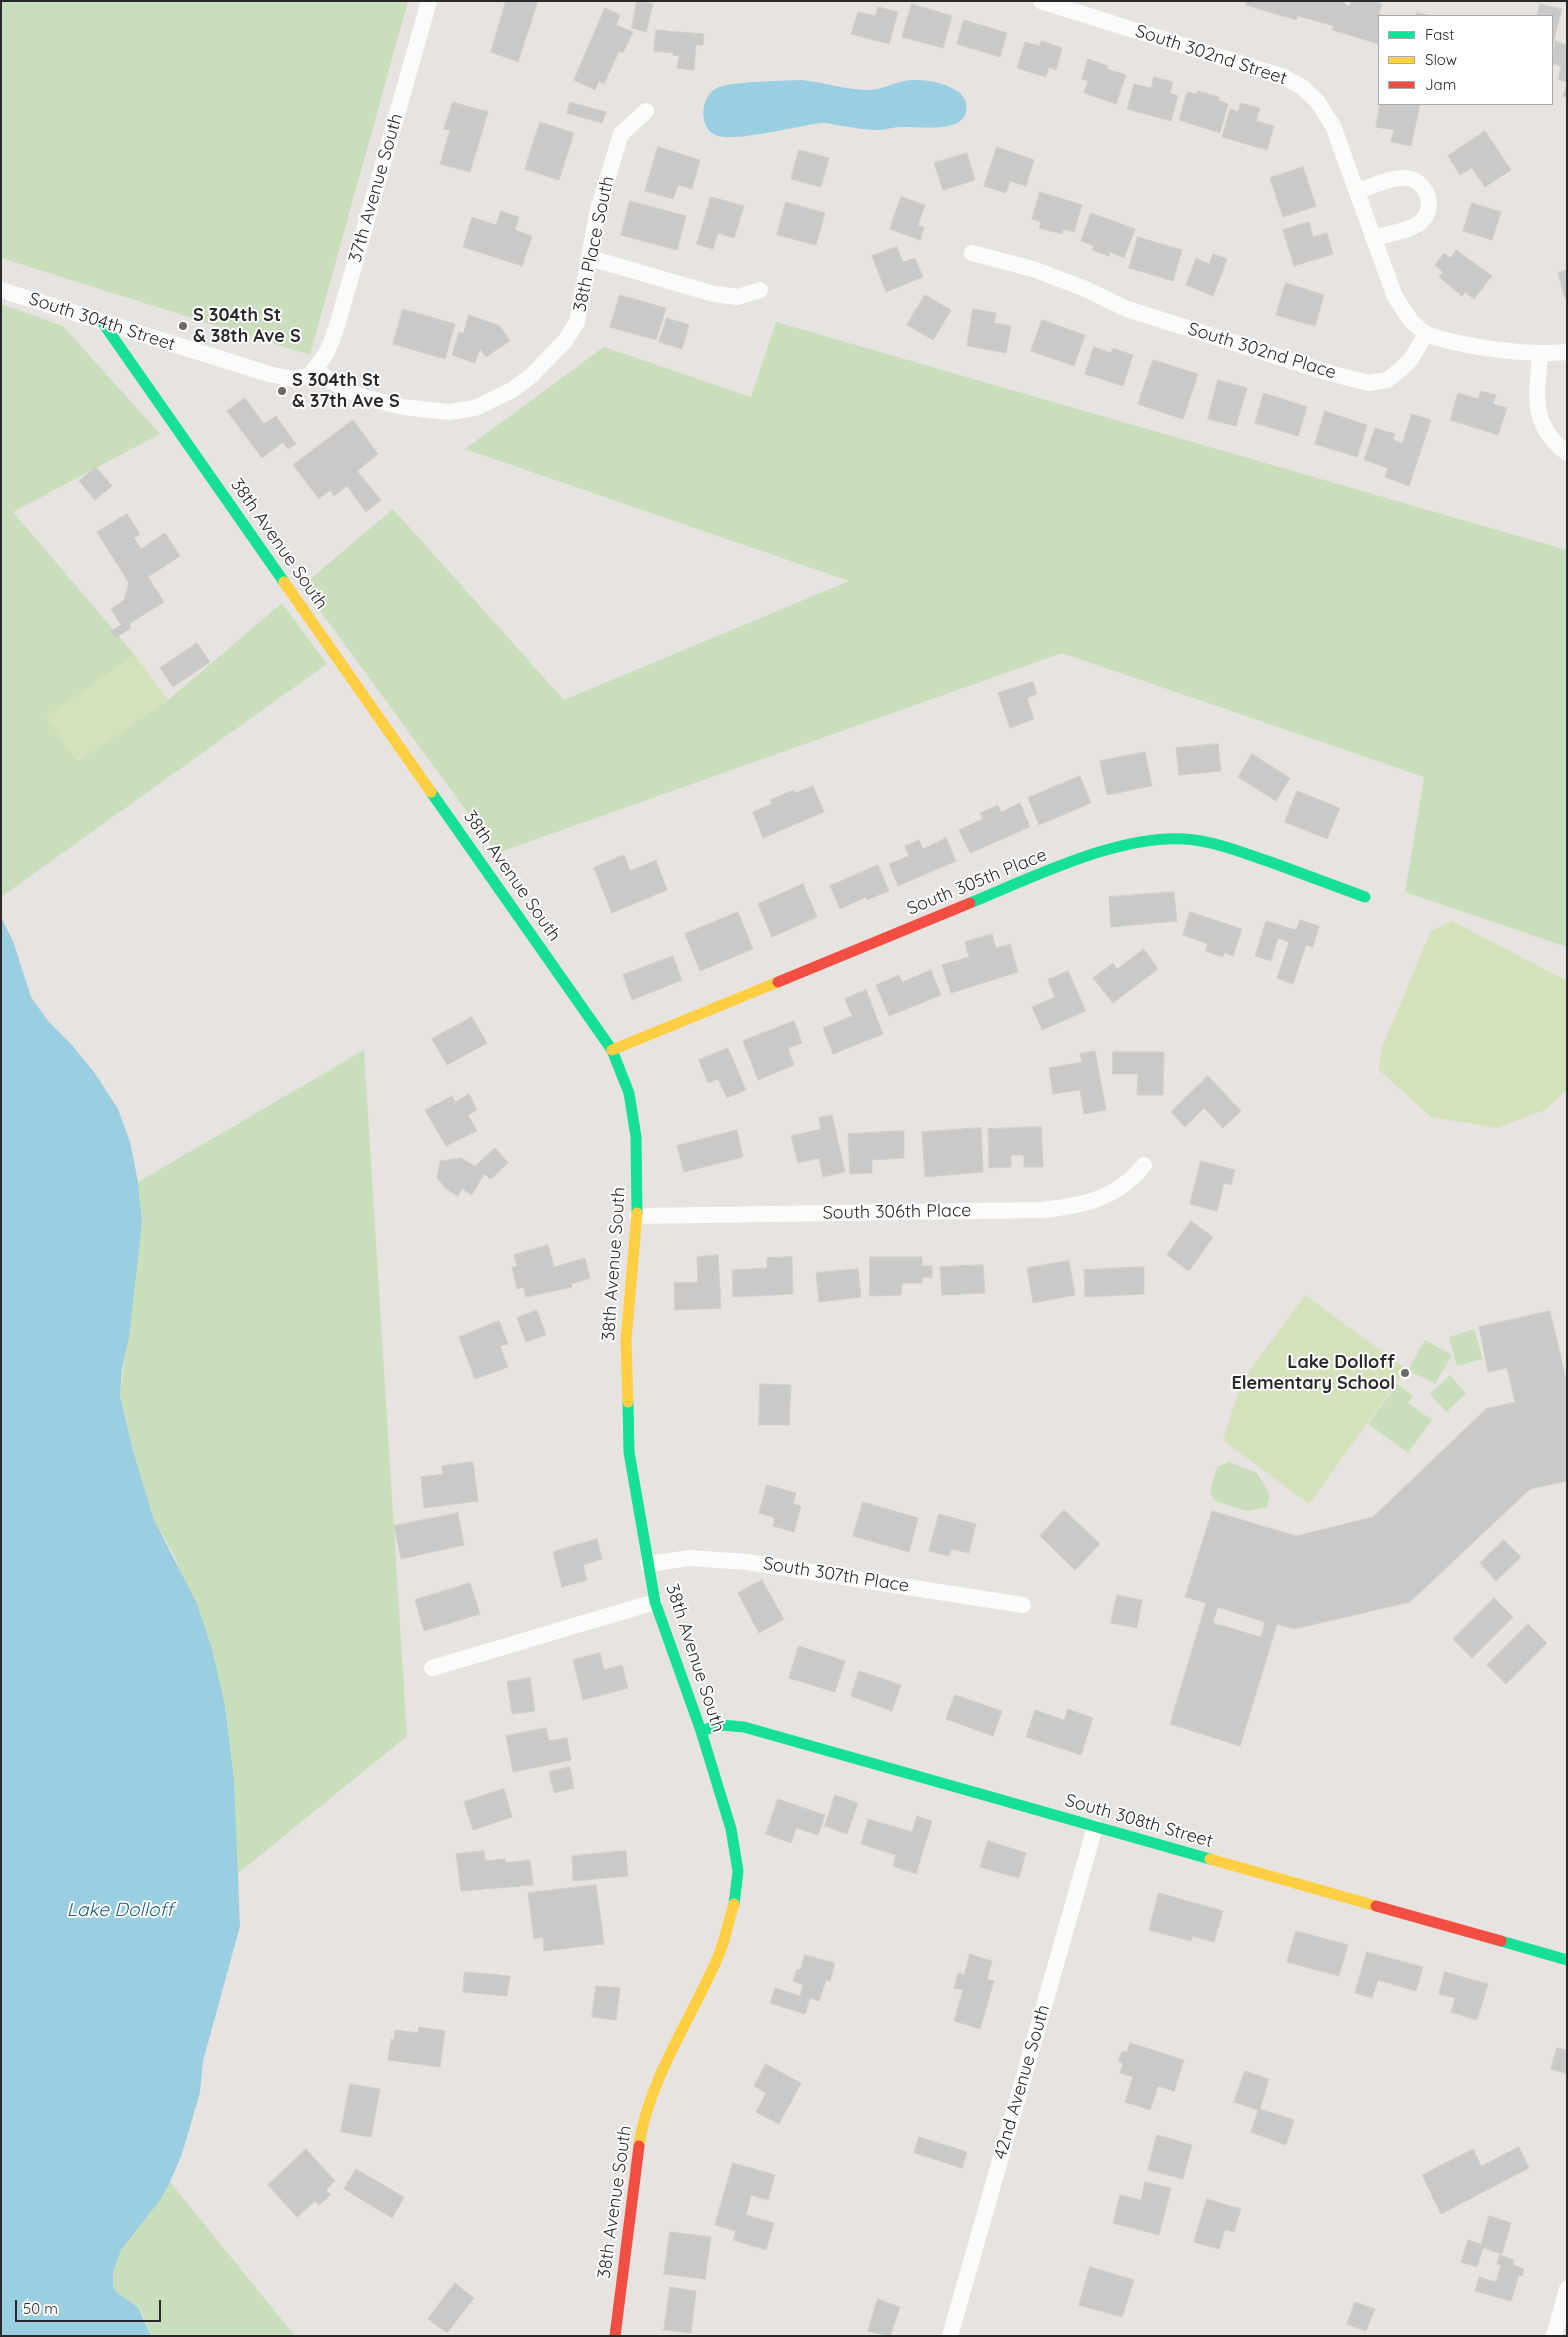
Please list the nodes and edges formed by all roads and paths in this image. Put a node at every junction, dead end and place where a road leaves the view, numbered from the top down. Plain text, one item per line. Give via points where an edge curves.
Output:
1 (429, 1) edge
2 (1042, 1) edge
3 (646, 111) dead end
4 (1357, 191) junction
5 (1373, 238) junction
6 (972, 252) dead end
7 (590, 258) junction
8 (1, 290) edge
9 (760, 290) dead end
10 (103, 323) junction
11 (1426, 334) junction
12 (1567, 352) edge
13 (1540, 353) junction
14 (314, 370) junction
15 (1567, 453) edge
16 (1366, 897) dead end
17 (612, 1050) junction
18 (1144, 1165) dead end
19 (637, 1216) junction
20 (648, 1564) junction
21 (655, 1602) junction
22 (1024, 1605) dead end
23 (432, 1668) dead end
24 (701, 1731) junction
25 (1095, 1827) junction
26 (1567, 1960) edge
27 (1567, 2289) edge
28 (615, 2336) edge
29 (950, 2336) edge
30 (1554, 2336) edge

1 - 14 street, 37th Avenue South via 344,305 325,357
2 - 4 street, South 302nd Street via 1284,77 1302,87 1317,101 1333,126
3 - 7 street, 38th Place South via 621,134 598,209
4 - 5 street, South 302nd Street
4 - 5 street via 1401,178 1417,181 1428,194 1429,210 1419,224
5 - 11 street, South 302nd Street via 1395,298 1411,321
6 - 11 street, South 302nd Place via 1033,269 1083,288 1127,310 1369,383 1387,380 1400,370
7 - 9 street via 714,294 738,297
7 - 14 street, 38th Place South via 577,322 565,341 531,376 512,390 475,408 449,412 403,407 350,392
8 - 10 street, South 304th Street
10 - 14 street, South 304th Street via 284,378 305,378 313,375
10 - 17 street, 38th Avenue South
11 - 13 street via 1451,341
12 - 13 street
13 - 15 street via 1538,398 1542,425 1549,438
16 - 17 street, South 305th Place via 1246,853 1205,842 1166,839 1127,845 1024,881
17 - 19 street, 38th Avenue South via 624,1075 633,1112
18 - 19 street, South 306th Place via 1132,1180 1111,1195 1082,1205 1041,1210
19 - 20 street, 38th Avenue South via 626,1333 626,1398 629,1452
20 - 21 street, 38th Avenue South
20 - 22 street, South 307th Place via 690,1558 747,1562
21 - 23 street
21 - 24 street, 38th Avenue South
24 - 25 street, South 308th Street via 720,1725 744,1727
24 - 28 street, 38th Avenue South via 731,1829 737,1855 738,1884 718,1957 654,2090 641,2130
25 - 26 street, South 308th Street
25 - 29 street, 42nd Avenue South
27 - 30 street

